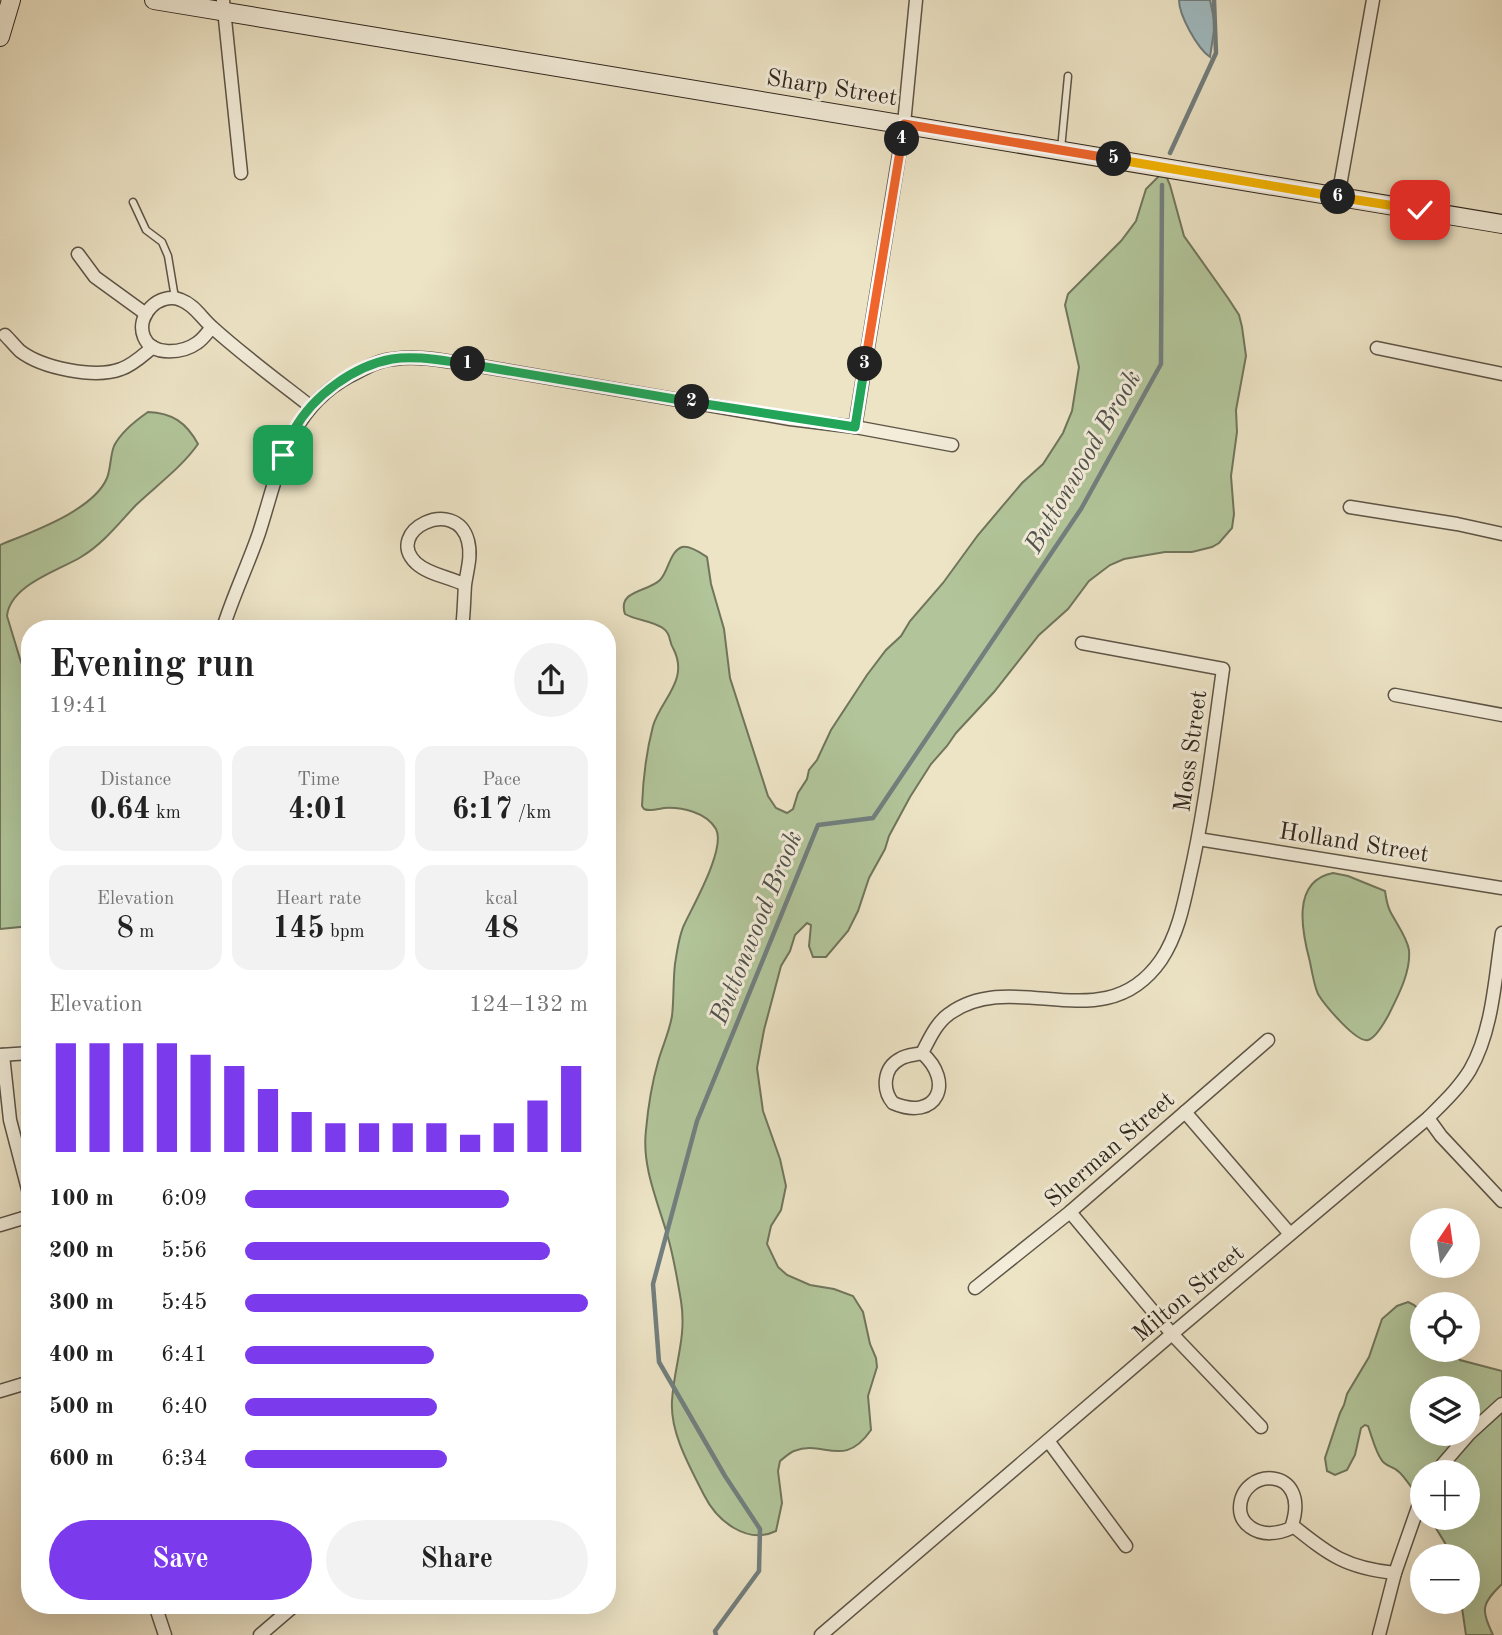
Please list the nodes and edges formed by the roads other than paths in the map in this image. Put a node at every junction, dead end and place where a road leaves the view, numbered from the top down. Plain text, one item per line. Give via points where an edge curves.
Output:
1 (11, 0) edge
2 (154, 0) edge
3 (916, 0) edge
4 (1373, 0) edge
5 (224, 6) edge
6 (0, 37) edge
7 (1068, 76) dead end
8 (904, 124) junction
9 (1060, 150) junction
10 (241, 173) dead end
11 (1338, 197) junction
12 (134, 202) dead end
13 (1502, 224) edge
14 (78, 254) dead end
15 (175, 298) junction
16 (146, 313) junction
17 (212, 327) junction
18 (5, 335) dead end
19 (153, 347) junction
20 (1377, 348) dead end
21 (1502, 374) edge
22 (310, 407) junction
23 (855, 427) junction
24 (952, 445) dead end
25 (1350, 507) dead end
26 (1502, 534) edge
27 (465, 585) junction
28 (226, 620) edge
29 (463, 620) edge
30 (1082, 643) dead end
31 (1395, 695) dead end
32 (1502, 715) edge
33 (1198, 839) junction
34 (1502, 888) edge
35 (1502, 933) edge
36 (1268, 1041) dead end
37 (21, 1054) edge
38 (922, 1054) junction
39 (1, 1055) edge
40 (1185, 1112) junction
41 (1428, 1118) junction
42 (21, 1162) edge
43 (1502, 1201) edge
44 (1070, 1212) junction
45 (21, 1219) edge
46 (0, 1225) edge
47 (1290, 1234) junction
48 (975, 1288) dead end
49 (1172, 1334) junction
50 (21, 1385) edge
51 (0, 1391) edge
52 (1502, 1404) edge
53 (1261, 1427) dead end
54 (1049, 1442) junction
55 (1446, 1460) edge
56 (1292, 1525) junction
57 (1410, 1530) edge
58 (1126, 1546) dead end
59 (1395, 1573) junction
60 (158, 1614) edge
61 (284, 1614) edge
62 (165, 1635) edge
63 (260, 1635) edge
64 (821, 1635) edge
65 (1379, 1635) edge

1 - 6 street
2 - 5 street, Sharp Street
3 - 8 street
4 - 11 street
5 - 8 street, Sharp Street
5 - 10 street
7 - 9 lane
8 - 9 street, Sharp Street
8 - 23 street
9 - 11 street, Sharp Street
11 - 13 street, Sharp Street
12 - 15 lane via 146,230 165,249
14 - 16 street via 95,277
15 - 16 street via 156,303
15 - 17 street via 191,306
16 - 19 street via 143,333
17 - 19 street via 187,348 167,351
17 - 22 street
18 - 19 street via 21,352 40,362 88,372 122,369
20 - 21 street
22 - 23 street via 338,382 370,365 423,358
22 - 28 street via 293,430 283,455
23 - 24 street
25 - 26 street
27 - 27 street via 469,555 463,530 439,519 422,523 409,541 413,559
27 - 29 street
30 - 33 street, Moss Street via 1223,669
31 - 32 street
33 - 34 street, Holland Street
33 - 38 street, Moss Street via 1174,936 1162,959 1139,983 1093,1000 1008,995 969,1004 947,1015
35 - 41 street, Milton Street via 1488,1019 1475,1060 1458,1087
36 - 40 street, Sherman Street
37 - 39 street
38 - 38 street via 938,1074 936,1095 920,1109 896,1105 886,1090 889,1070 900,1059
39 - 42 street
40 - 44 street, Sherman Street
40 - 47 street
41 - 43 street
41 - 47 street, Milton Street
44 - 48 street, Sherman Street
44 - 49 street
45 - 46 street
47 - 49 street, Milton Street
49 - 53 street
49 - 54 street, Milton Street
50 - 51 street
52 - 55 street
54 - 58 street
54 - 64 street, Milton Street
56 - 56 street via 1296,1502 1289,1487 1268,1478 1250,1486 1240,1507 1246,1523 1272,1533
56 - 59 street via 1346,1563
57 - 59 street
59 - 65 street
60 - 62 street
61 - 63 street

